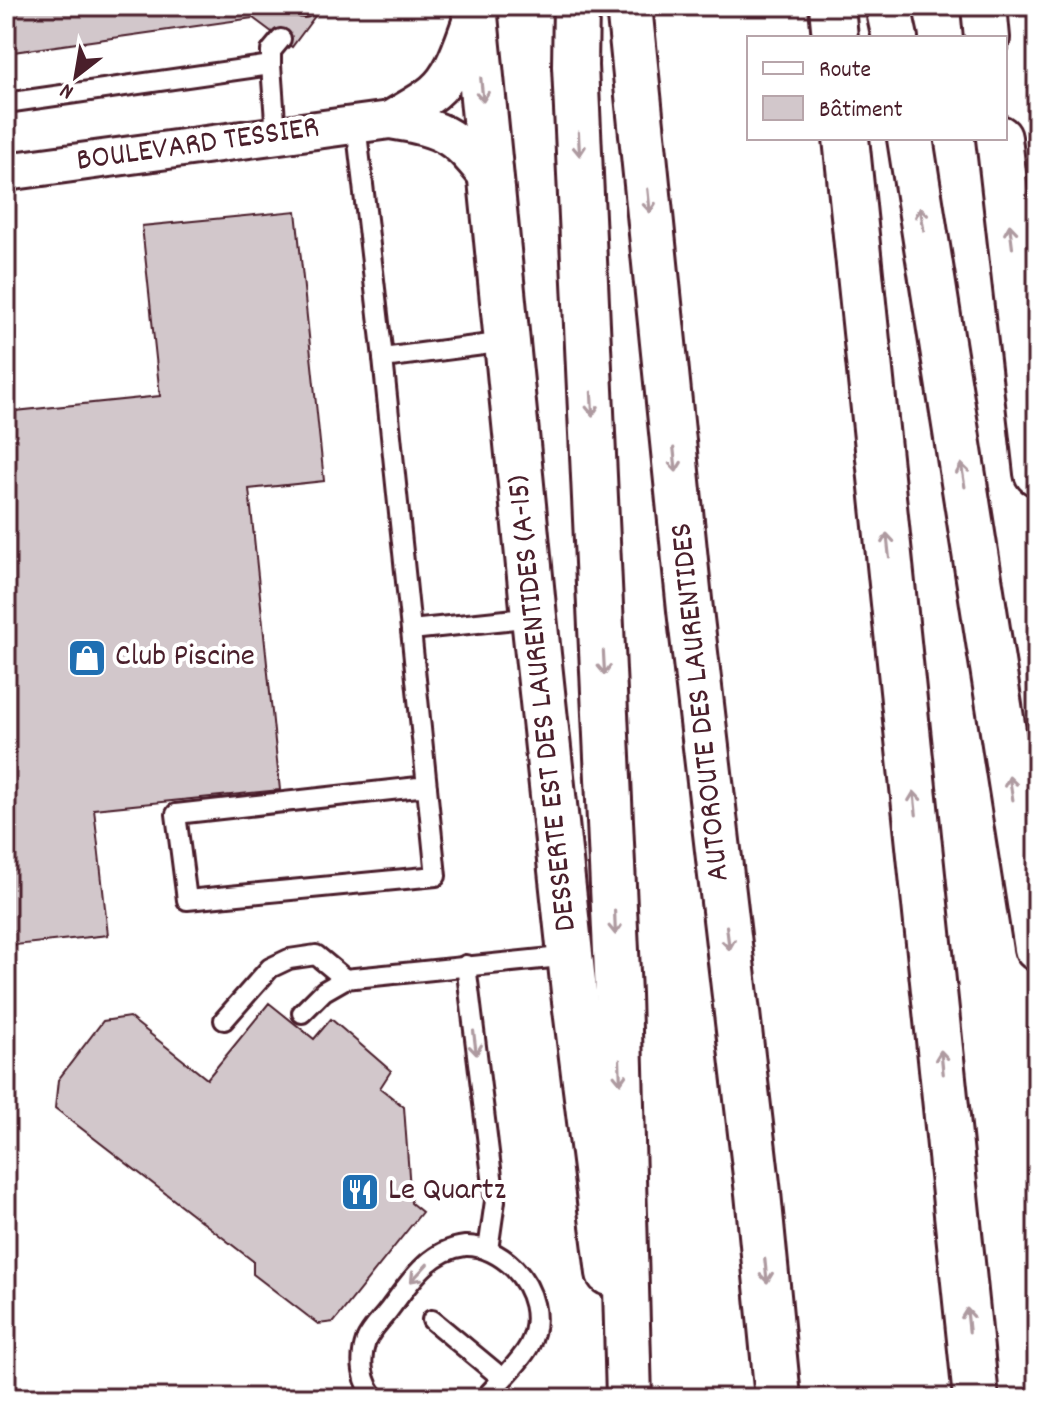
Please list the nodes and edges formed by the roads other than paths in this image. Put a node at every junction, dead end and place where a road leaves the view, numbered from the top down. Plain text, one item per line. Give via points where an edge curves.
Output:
1 (576, 6) edge
2 (629, 6) edge
3 (832, 6) edge
4 (888, 6) edge
5 (984, 6) edge
6 (474, 9) edge
7 (835, 36) edge
8 (895, 36) edge
9 (987, 36) edge
10 (281, 39) dead end
11 (271, 65) junction
12 (6, 103) edge
13 (373, 122) junction
14 (276, 135) junction
15 (846, 140) edge
16 (910, 140) edge
17 (999, 140) edge
18 (6, 172) edge
19 (492, 182) junction
20 (507, 342) junction
21 (383, 358) junction
22 (1037, 473) edge
23 (534, 617) junction
24 (411, 630) junction
25 (427, 786) junction
26 (1037, 948) edge
27 (571, 956) junction
28 (466, 965) junction
29 (345, 979) junction
30 (302, 1013) dead end
31 (224, 1020) dead end
32 (488, 1250) junction
33 (432, 1320) dead end
34 (502, 1378) junction
35 (376, 1398) edge
36 (485, 1398) edge
37 (627, 1398) edge
38 (778, 1398) edge
39 (976, 1398) edge

1 -> 37 main road via 617,963
2 -> 38 main road, AUTOROUTE DES LAURENTIDES
3 - 7 main road
4 - 8 main road
5 - 9 main road
6 - 13 street, BOULEVARD TESSIER via 451,68 434,92
6 -> 19 main road, DESSERTE EST DES LAURENTIDES (A-15)
10 - 11 lane via 271,51
11 - 12 lane
11 - 14 lane
13 - 14 street, BOULEVARD TESSIER
13 - 19 street, BOULEVARD TESSIER via 417,124 447,134
13 - 21 lane
14 - 18 street, BOULEVARD TESSIER
39 -> 15 main road
26 -> 16 main road
22 -> 17 main road
19 - 20 main road, DESSERTE EST DES LAURENTIDES (A-15)
20 - 21 lane
20 - 23 main road, DESSERTE EST DES LAURENTIDES (A-15)
21 - 24 lane
23 - 24 lane
23 - 27 main road, DESSERTE EST DES LAURENTIDES (A-15)
24 - 25 lane
25 - 25 lane via 436,876 187,900 176,814
27 - 28 lane
27 - 37 main road, DESSERTE EST DES LAURENTIDES (A-15)
28 - 29 lane
28 -> 32 lane via 495,1201
29 - 30 lane
29 - 31 lane via 316,955 289,959 270,968
32 - 34 lane via 511,1265 535,1300 529,1347
32 -> 35 lane via 466,1246 439,1254 420,1270 367,1339 362,1363 368,1389
33 - 34 lane
34 - 36 lane

